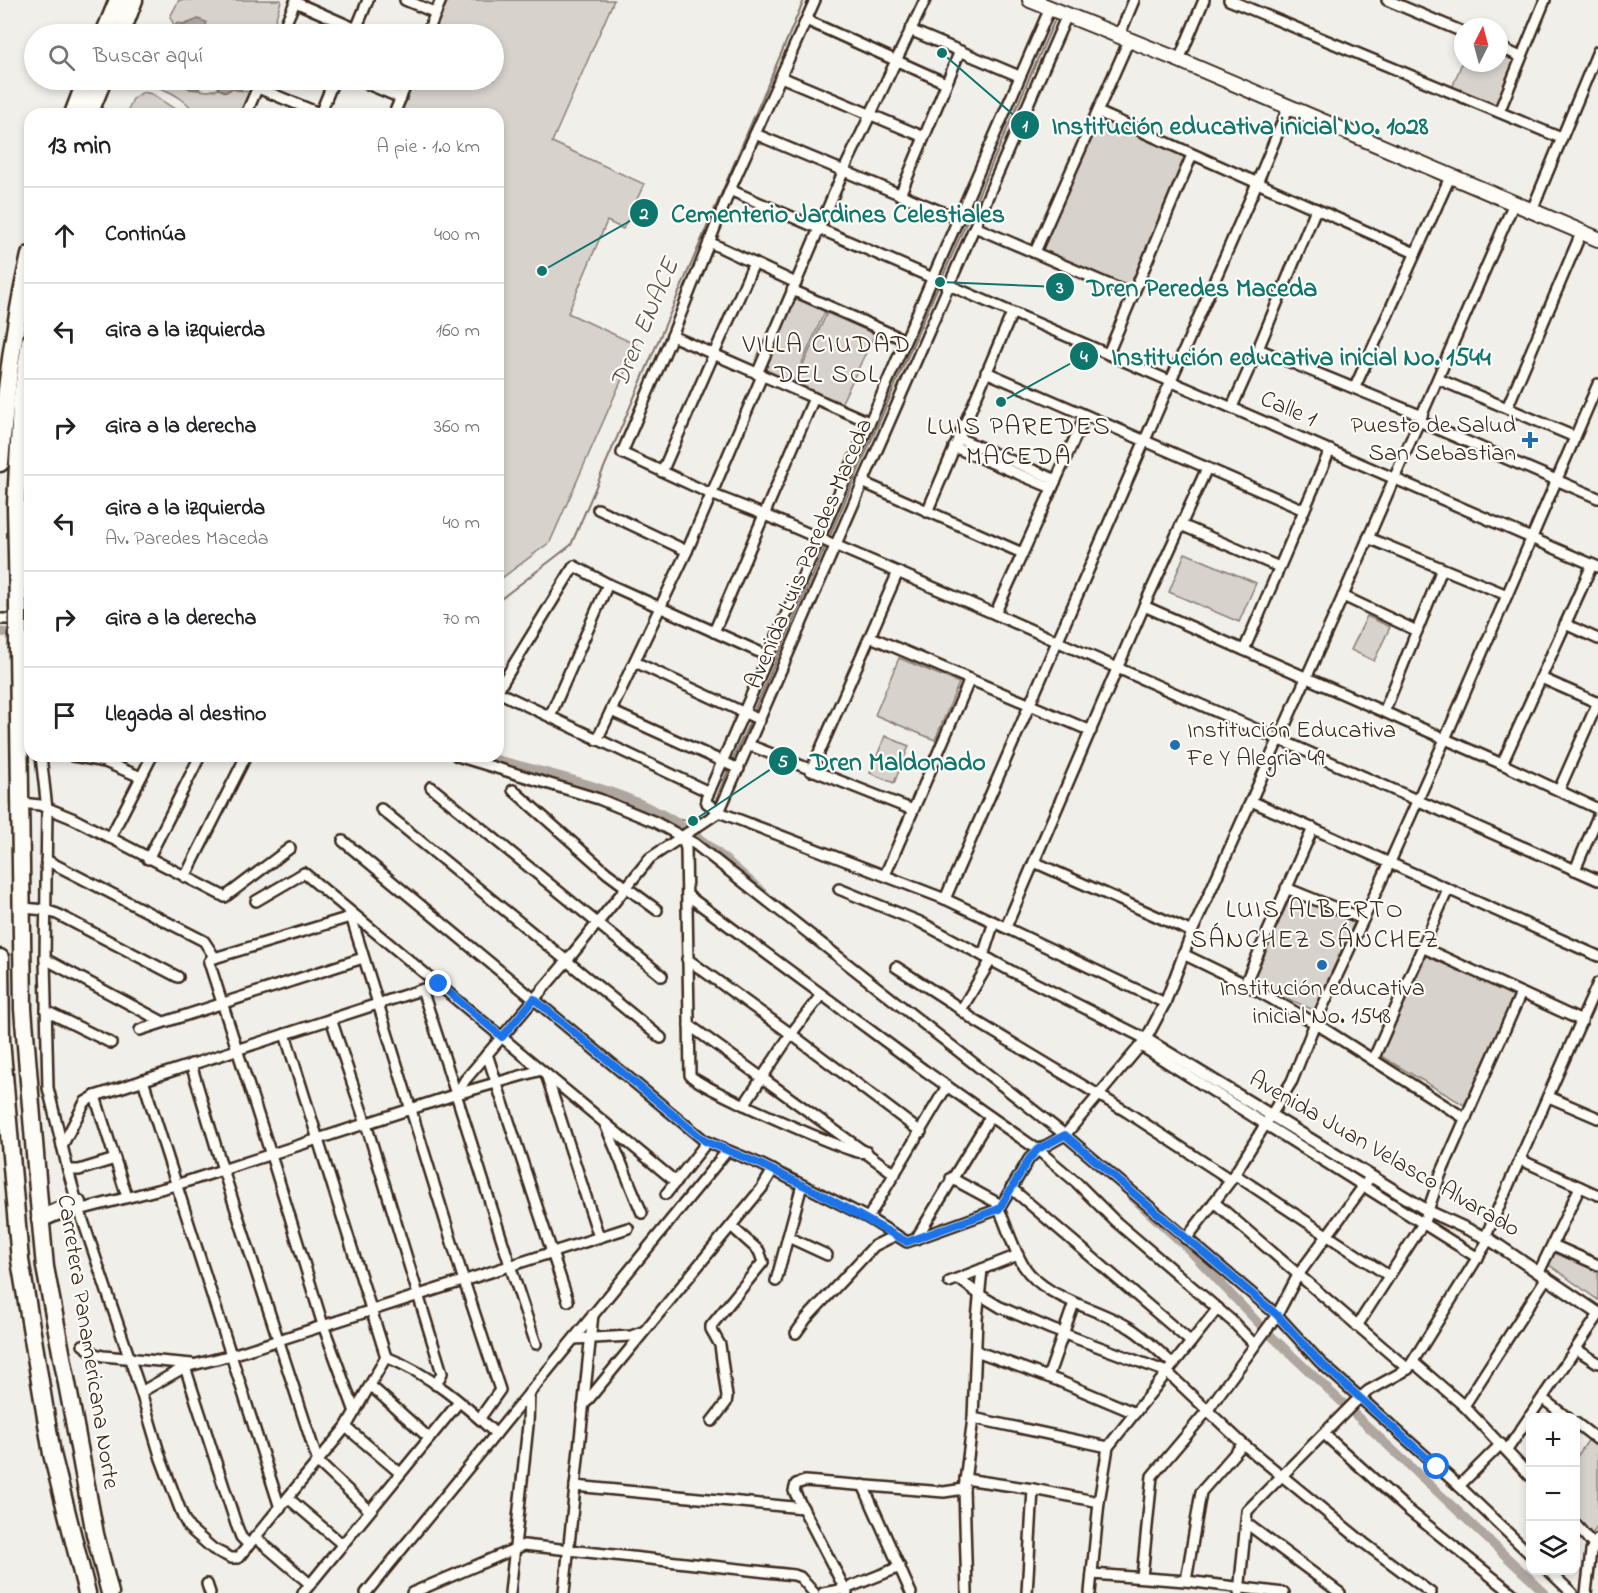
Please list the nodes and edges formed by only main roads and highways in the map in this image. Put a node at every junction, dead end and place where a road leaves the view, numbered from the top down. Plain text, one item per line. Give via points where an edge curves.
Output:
1 (122, 0) edge
2 (1030, 0) edge
3 (109, 24) edge
4 (121, 24) edge
5 (82, 90) edge
6 (99, 90) edge
7 (75, 108) edge
8 (91, 108) edge
9 (1598, 239) edge
10 (24, 282) edge
11 (24, 383) edge
12 (0, 463) edge
13 (18, 679) junction
14 (24, 686) edge
15 (0, 958) edge
16 (4, 1120) edge
17 (78, 1207) road end
18 (40, 1219) junction
19 (87, 1593) edge
20 (110, 1593) edge

1 - 3 highway
1 - 4 highway
2 - 9 main road
5 - 7 highway
6 - 8 highway
10 - 12 highway via 4,402
11 - 13 highway, Carretera Panamericana Norte, bridge via 16,505
13 - 14 highway
13 - 18 highway, Carretera Panamericana Norte via 24,1010
15 - 16 highway, Carretera Panamericana Norte
16 - 19 highway, Carretera Panamericana Norte via 20,1260 50,1443
17 - 18 highway
18 - 20 highway, Carretera Panamericana Norte via 45,1267

